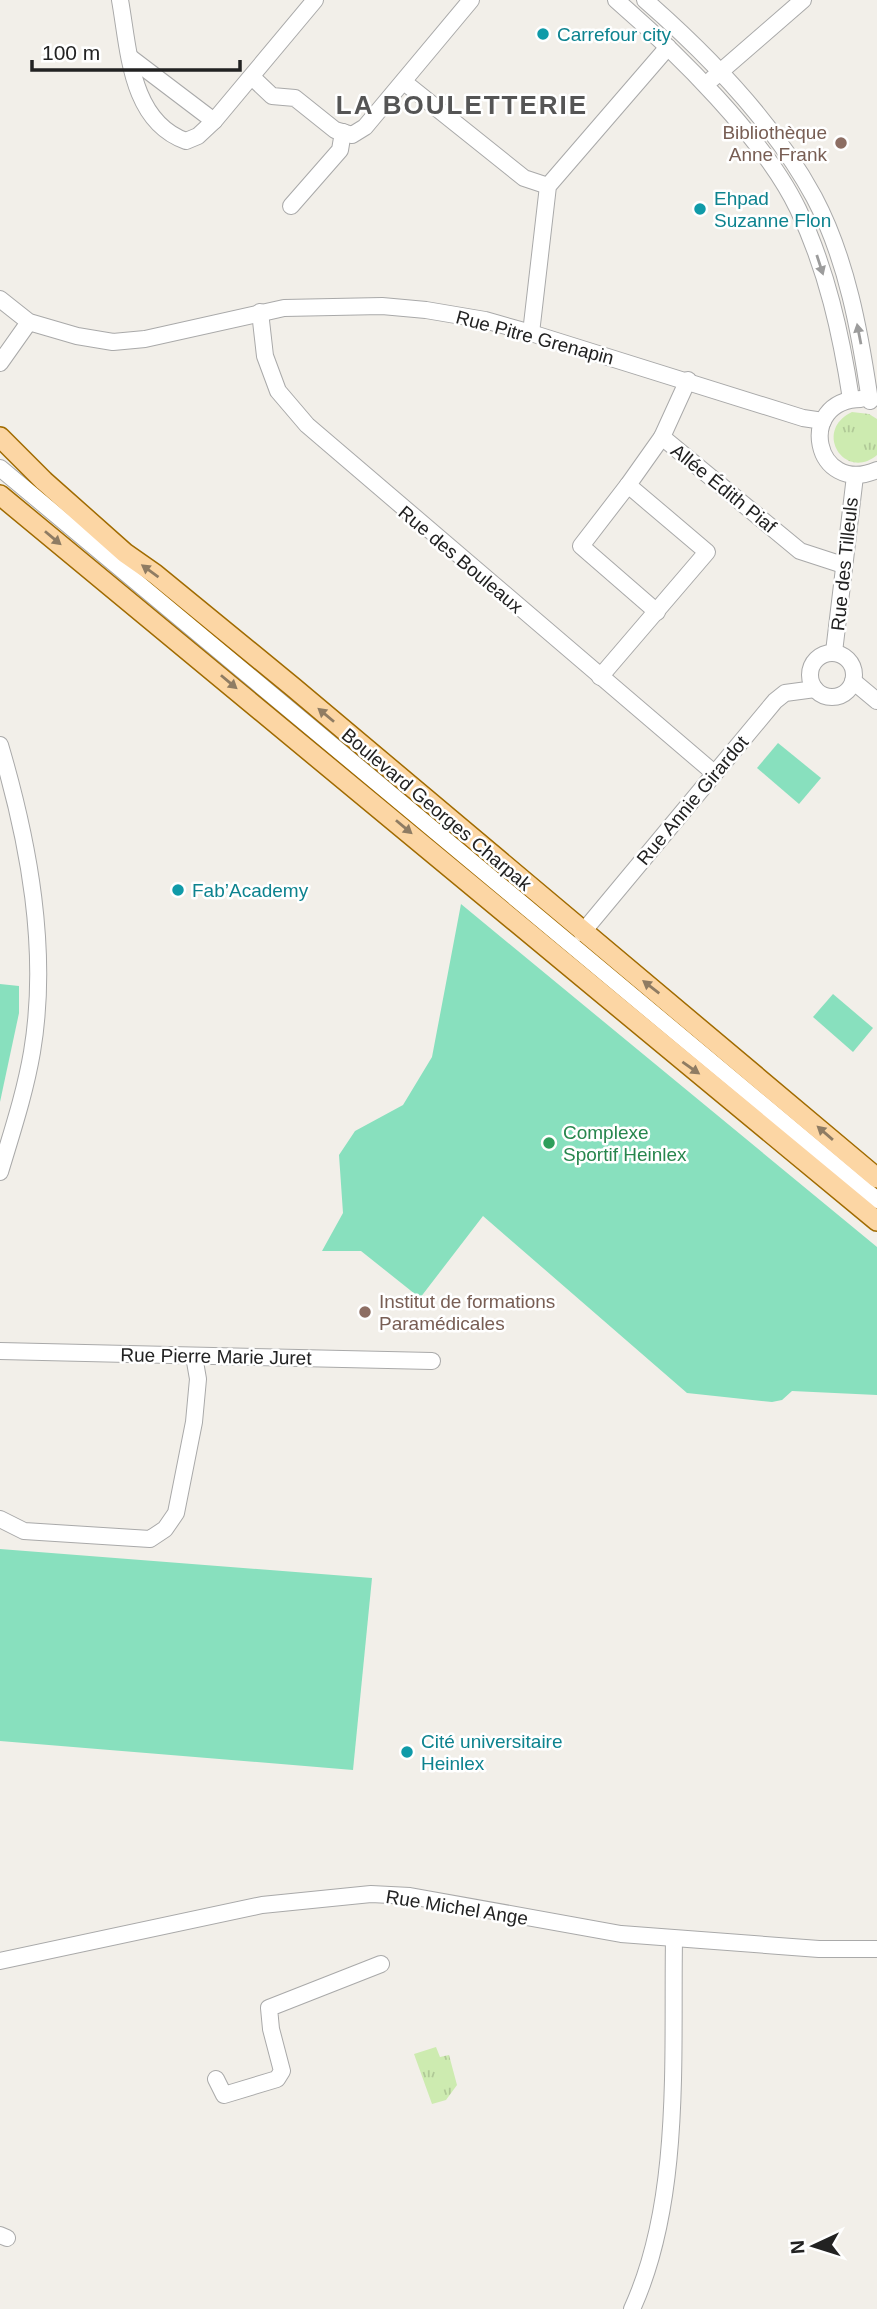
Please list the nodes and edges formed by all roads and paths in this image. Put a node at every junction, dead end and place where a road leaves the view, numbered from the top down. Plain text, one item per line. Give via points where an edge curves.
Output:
1 (120, 0) edge
2 (314, 0) edge
3 (471, 0) edge
4 (616, 0) edge
5 (645, 0) edge
6 (803, 0) edge
7 (668, 47) junction
8 (131, 58) junction
9 (719, 73) junction
10 (252, 77) junction
11 (404, 82) junction
12 (704, 86) junction
13 (214, 121) junction
14 (343, 132) junction
15 (548, 186) junction
16 (291, 206) dead end
17 (0, 299) edge
18 (260, 312) junction
19 (29, 322) junction
20 (531, 333) junction
21 (0, 363) edge
22 (688, 380) junction
23 (851, 399) junction
24 (874, 403) edge
25 (823, 421) junction
26 (0, 437) edge
27 (662, 437) junction
28 (0, 468) edge
29 (877, 470) edge
30 (855, 476) junction
31 (628, 485) junction
32 (0, 495) edge
33 (843, 565) junction
34 (657, 612) junction
35 (834, 652) junction
36 (600, 677) junction
37 (853, 681) junction
38 (815, 689) junction
39 (877, 701) edge
40 (0, 745) edge
41 (714, 773) junction
42 (582, 933) junction
43 (0, 1171) edge
44 (877, 1178) edge
45 (877, 1200) edge
46 (877, 1221) edge
47 (0, 1352) edge
48 (194, 1356) junction
49 (432, 1361) dead end
50 (0, 1519) edge
51 (674, 1939) junction
52 (877, 1950) edge
53 (0, 1961) edge
54 (381, 1964) dead end
55 (216, 2079) dead end
56 (632, 2309) edge

1 - 8 street
2 - 10 street
3 - 11 street
4 - 7 street
5 - 9 street
6 - 9 street
7 - 12 street
7 - 15 street
8 - 13 street
8 - 13 street via 137,91 150,114 173,136 186,141
9 - 12 street
24 -> 9 street via 854,310 814,198 791,160
10 - 13 street
10 - 14 street via 272,96 295,98 335,131
11 - 14 street via 365,127 352,135
11 - 15 street via 524,177
12 -> 23 street via 775,171 797,207 836,313
14 - 16 street via 340,150
15 - 20 street
17 - 19 street, Rue Pitre Grenapin
18 - 19 street, Rue Pitre Grenapin via 113,342
18 - 20 street, Rue Pitre Grenapin via 382,306 485,320
18 - 36 street, Rue des Bouleaux via 265,356 278,391 307,425
19 - 21 street
20 - 22 street, Rue Pitre Grenapin
22 - 25 street, Rue Pitre Grenapin
22 - 27 street, Allée Édith Piaf
23 - 24 street
23 - 25 street via 830,411
25 - 30 street via 820,445 824,457
42 -> 26 main road, Boulevard Georges Charpak via 293,687 125,554
27 - 31 street
27 - 33 street, Allée Édith Piaf via 800,551
28 - 45 street
29 - 30 street
30 - 33 street, Rue des Tilleuls
31 - 34 street via 581,546
31 - 34 street via 707,552
32 -> 46 main road, Boulevard Georges Charpak
33 - 35 street, Rue des Tilleuls
34 - 36 street
35 - 37 street via 848,660
35 - 38 street via 813,663 810,678
36 - 41 street, Rue des Bouleaux
37 - 38 street via 834,697
37 - 39 street
38 - 41 street, Rue Annie Girardot via 785,693
40 - 43 street via 24,837 38,972 32,1052
41 - 42 street, Rue Annie Girardot
44 -> 42 main road, Boulevard Georges Charpak via 704,1029
47 - 48 street, Rue Pierre Marie Juret
48 - 49 street, Rue Pierre Marie Juret
48 - 50 street via 198,1379 194,1422 176,1513 165,1529 150,1539 24,1531
51 - 52 street, Rue Michel Ange
51 - 53 street, Rue Michel Ange via 601,1931 410,1896 353,1894 262,1905
51 - 56 street via 670,2148 661,2213
54 - 55 street via 270,2008 282,2071 277,2079 224,2095

